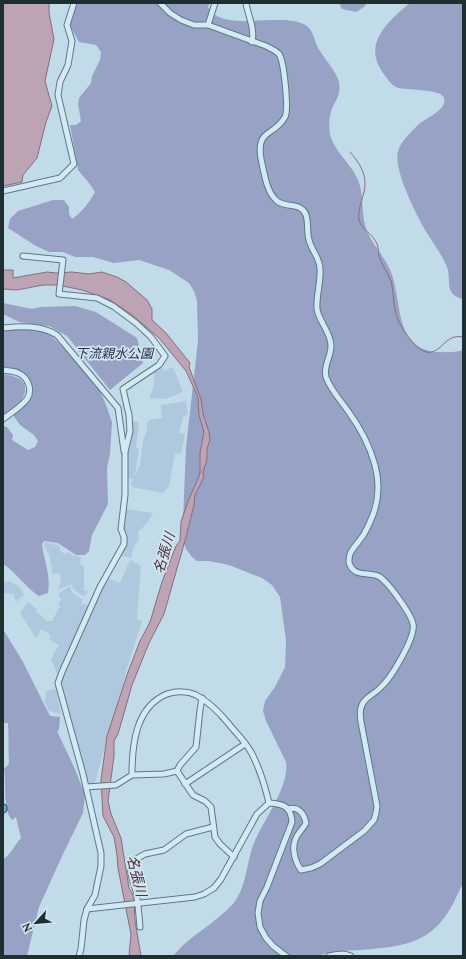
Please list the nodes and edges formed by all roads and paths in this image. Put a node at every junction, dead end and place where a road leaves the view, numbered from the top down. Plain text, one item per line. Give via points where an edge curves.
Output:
1 (74, 3) edge
2 (160, 3) edge
3 (215, 3) edge
4 (246, 3) edge
5 (208, 26) junction
6 (252, 42) junction
7 (3, 191) edge
8 (23, 256) dead end
9 (3, 328) edge
10 (3, 370) edge
11 (3, 419) edge
12 (125, 452) junction
13 (202, 698) junction
14 (245, 744) junction
15 (177, 771) junction
16 (132, 775) junction
17 (185, 784) junction
18 (86, 787) junction
19 (269, 803) junction
20 (288, 809) junction
21 (213, 827) junction
22 (234, 857) junction
23 (138, 904) junction
24 (86, 909) junction
25 (140, 927) dead end
26 (78, 956) edge
27 (286, 956) edge
28 (329, 956) edge
29 (351, 956) edge

1 - 7 street via 67,25 72,41 68,65 60,82 58,96 74,164 60,178
2 - 5 street via 181,20 194,25
3 - 5 street
4 - 6 street via 254,35
5 - 6 street
6 - 20 street via 274,49 280,56 285,88 285,117 261,141 260,148 268,187 279,203 299,207 306,216 308,237 320,269 317,308 331,346 326,375 352,416 375,464 378,490 374,511 364,533 351,552 349,564 357,572 376,575 385,580 408,613 413,626 410,641 387,681 363,702 360,709 377,806 370,825 320,864 301,870 296,864 294,850 298,834 306,823 305,818 298,809
8 - 12 street via 63,260 59,294 97,298 114,306 146,332 165,356 159,364 123,388 130,432
9 - 12 street via 40,328 57,335 118,408
10 - 11 street via 23,376 30,392 22,403
12 - 18 street via 125,495 121,529 124,544 100,587 58,683
13 - 14 street
13 - 15 street via 196,747
13 - 16 street via 195,694 172,692 151,704 140,720 134,739
14 - 17 street
14 - 19 street via 256,763
15 - 16 street
15 - 17 street
16 - 18 street via 116,785
17 - 21 street via 192,795 211,807
18 - 24 street via 101,866 95,895
19 - 20 street via 282,804
19 - 22 street via 257,814
20 - 27 street via 291,816 290,828 268,887 260,901 258,913 260,927 266,938
21 - 22 street via 220,844
21 - 23 street via 186,834 164,850 145,854 131,862 130,869
22 - 23 street via 214,888 204,894
23 - 24 street
23 - 25 street
24 - 26 street
28 - 29 street

